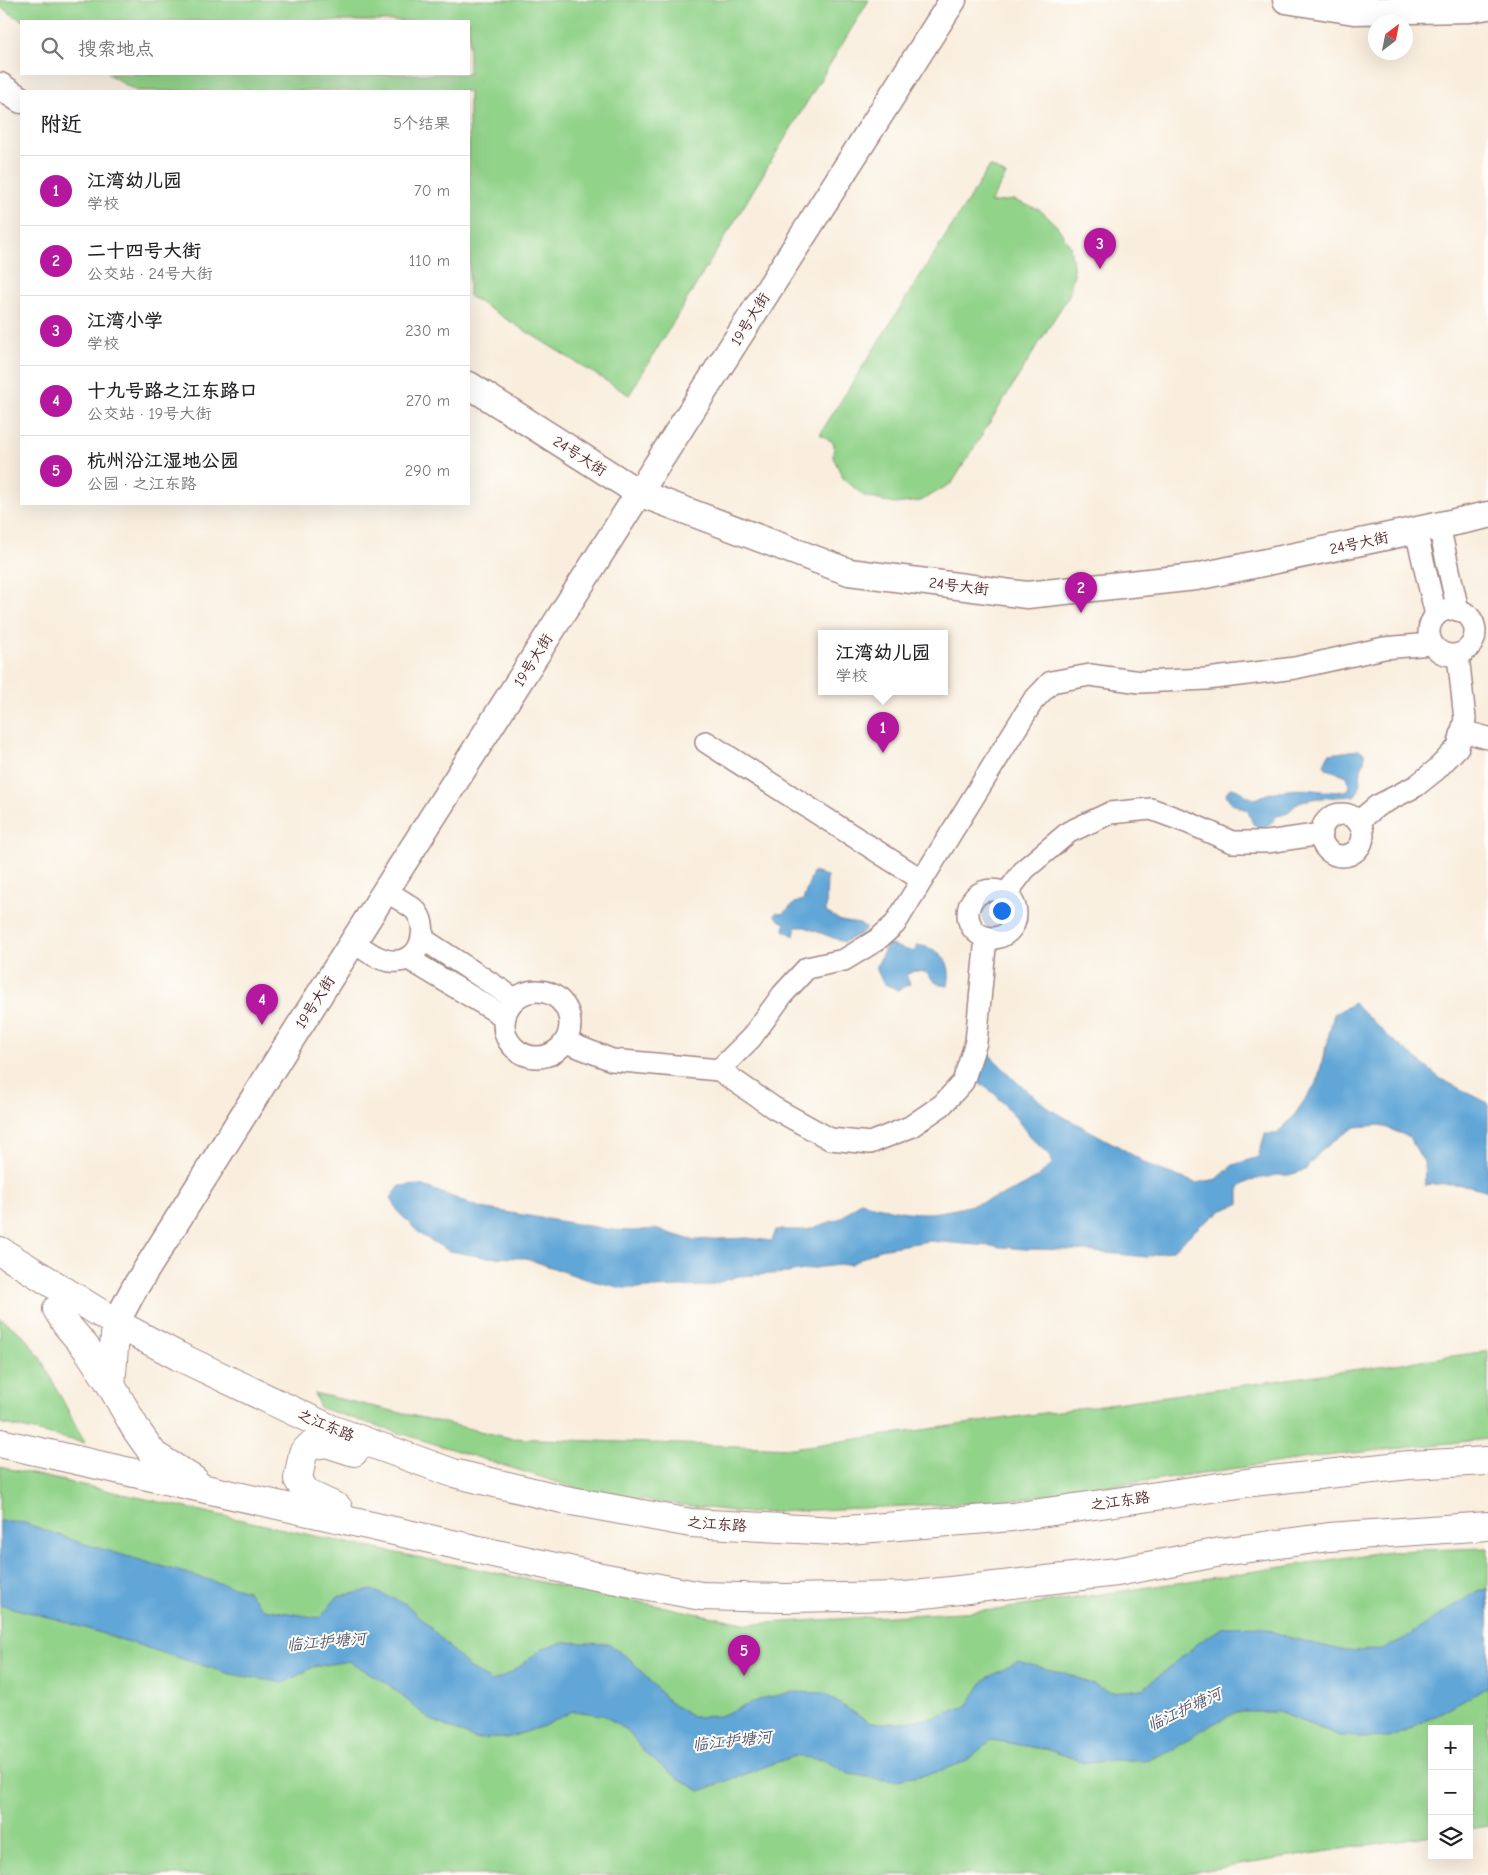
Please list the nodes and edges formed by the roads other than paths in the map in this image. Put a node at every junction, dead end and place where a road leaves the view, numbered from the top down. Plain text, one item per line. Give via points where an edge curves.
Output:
1 (953, 0) edge
2 (1286, 0) edge
3 (1488, 6) edge
4 (0, 86) edge
5 (20, 99) edge
6 (470, 386) edge
7 (639, 493) junction
8 (1488, 515) edge
9 (1428, 528) junction
10 (1458, 610) junction
11 (1436, 615) junction
12 (1481, 624) edge
13 (1431, 644) junction
14 (1458, 655) junction
15 (1462, 731) junction
16 (1488, 738) edge
17 (706, 742) dead end
18 (1358, 822) junction
19 (1322, 834) junction
20 (922, 880) junction
21 (386, 890) junction
22 (1006, 894) junction
23 (986, 937) junction
24 (423, 939) junction
25 (353, 942) junction
26 (407, 958) junction
27 (510, 1008) junction
28 (566, 1042) junction
29 (719, 1070) junction
30 (0, 1251) edge
31 (0, 1272) edge
32 (57, 1309) junction
33 (116, 1323) junction
34 (111, 1385) junction
35 (0, 1444) edge
36 (1488, 1461) edge
37 (487, 1481) junction
38 (217, 1492) junction
39 (1488, 1526) edge
40 (380, 1528) junction

1 - 7 street, 19号大街
2 - 3 street via 1354,11
4 - 5 street
6 - 7 street, 24号大街
7 - 9 street, 24号大街 via 849,572 1027,595 1196,577
7 - 21 street, 19号大街
8 - 9 street, 24号大街
9 - 10 street
9 - 11 street
10 - 11 street via 1442,611
10 - 12 street
11 - 13 street via 1429,629
12 - 14 street via 1471,647
13 - 14 street via 1443,654
13 - 20 street via 1384,648 1295,668 1208,679 1140,682 1090,675 1051,682 1033,701
14 - 15 street via 1465,719
15 - 16 street
15 - 18 street via 1458,747 1436,770 1416,786 1377,806
17 - 20 street
18 - 19 street via 1339,815 1327,822
18 - 19 street via 1362,828 1362,840 1360,847 1349,855 1330,852 1325,847
19 - 22 street via 1267,842 1232,842 1151,809 1110,814 1069,832 1025,870
20 - 29 street via 895,924 877,940 844,960 807,968 751,1038
21 - 24 street via 415,911 423,925
21 - 25 street, 19号大街
22 - 23 street via 1015,907 1014,924 1002,936
22 - 23 street via 983,891 972,900 968,915 970,923
23 - 29 street via 976,1042 963,1082 942,1105 910,1127 870,1143 830,1139 774,1108
24 - 26 street via 412,956
24 - 27 street
25 - 26 street via 381,960 400,962
25 - 33 street, 19号大街 via 139,1281
26 - 27 street
27 - 28 street via 504,1028 508,1039 525,1055 547,1056
27 - 28 street via 524,993 540,991 555,995 563,1002 571,1022
28 - 29 street via 612,1060
30 - 33 main road, 之江东路
31 - 32 main road
32 - 33 main road
32 - 34 main road
33 - 34 main road
33 - 37 main road, 之江东路 via 331,1430 453,1473
34 - 38 main road via 154,1455
35 - 38 main road
36 - 37 main road, 之江东路 via 1409,1464 1253,1482 1012,1517 835,1531 691,1523 566,1500
37 - 40 main road via 468,1486 427,1477 326,1443 310,1446 302,1453 298,1478 306,1493
38 - 40 main road
39 - 40 main road via 1329,1537 1221,1552 1117,1572 906,1596 784,1598 701,1596

